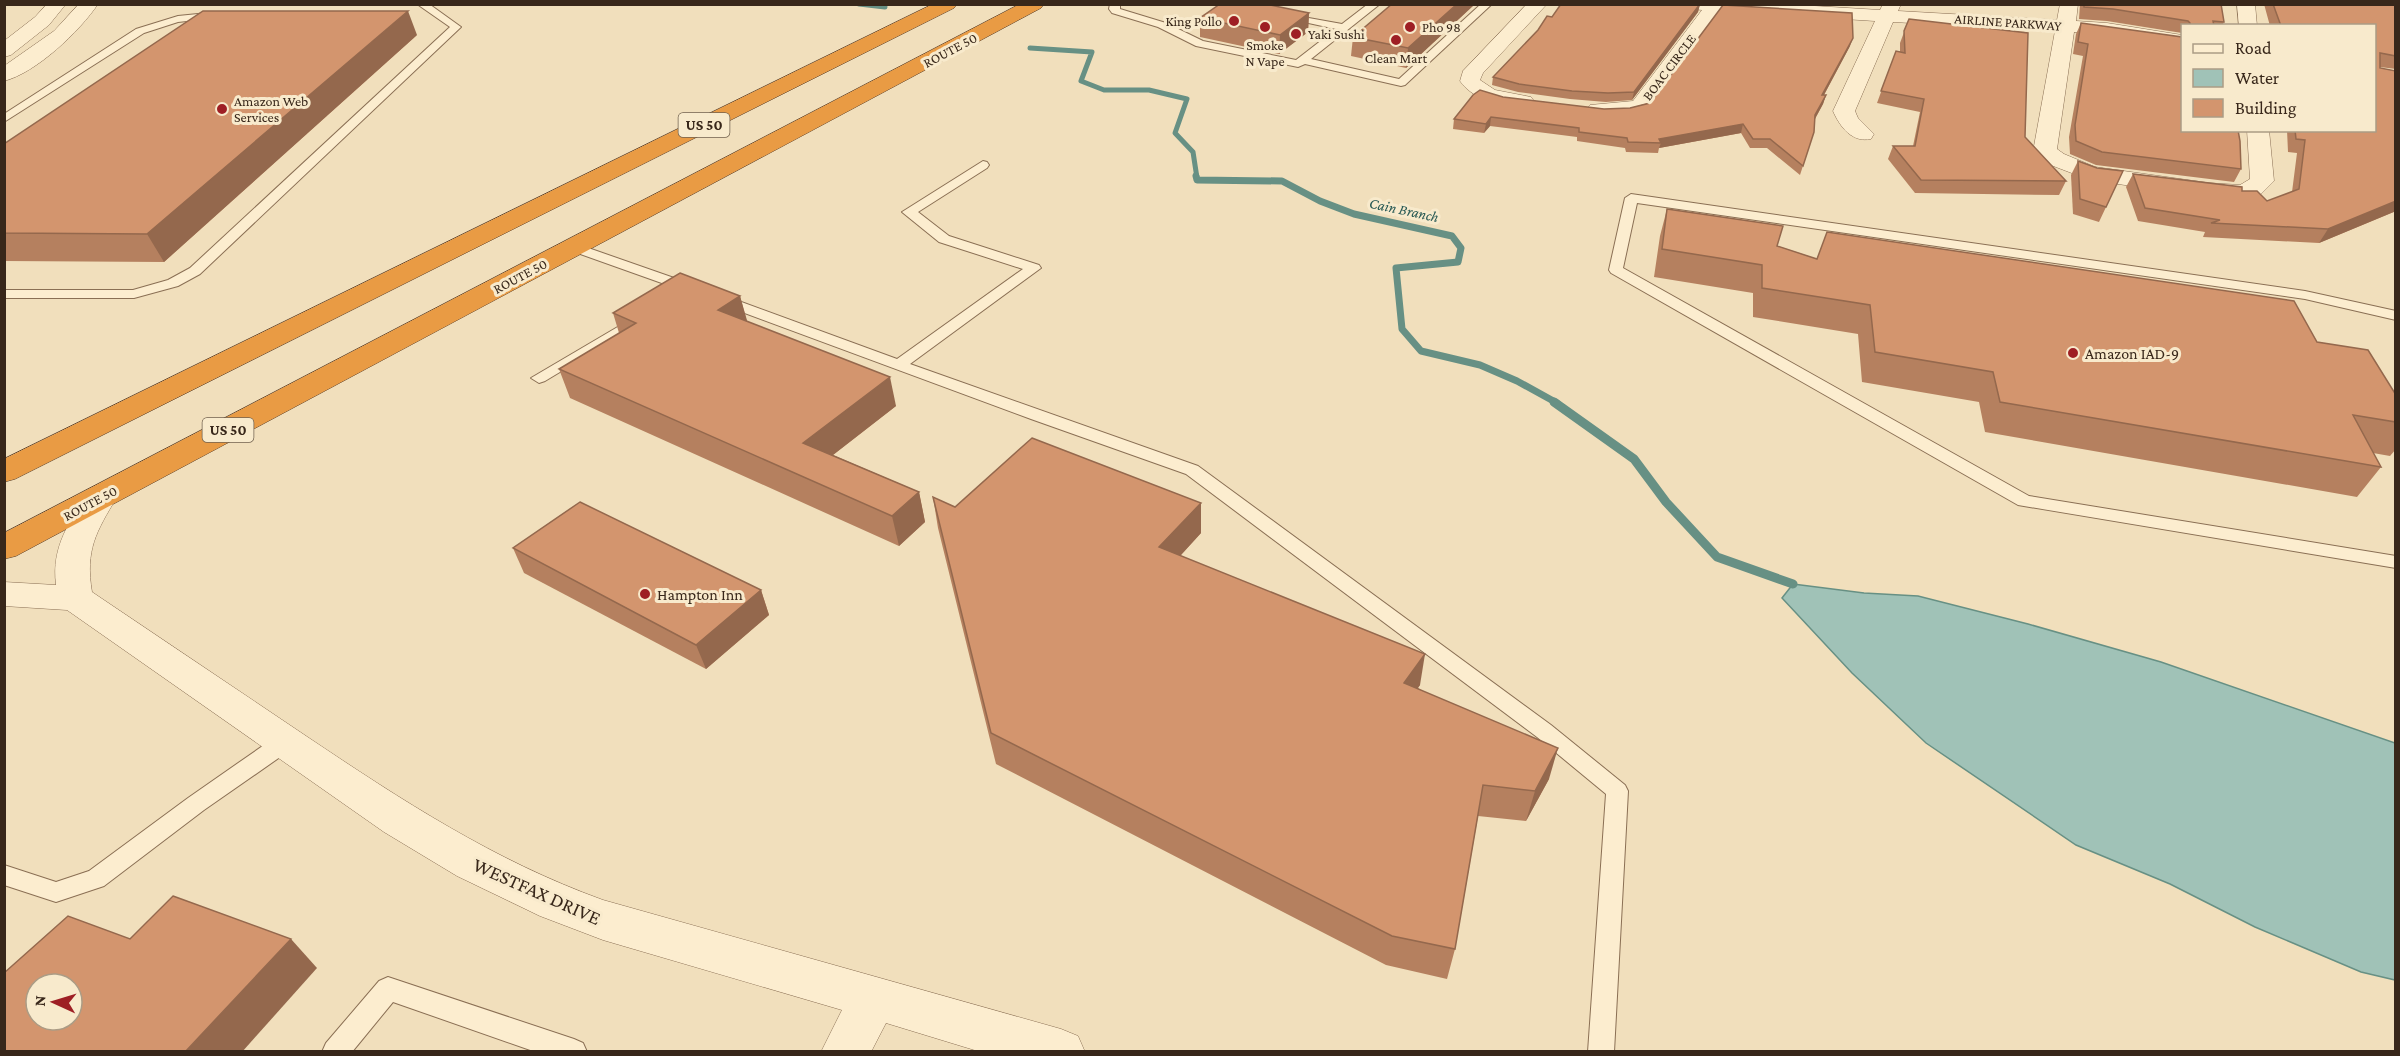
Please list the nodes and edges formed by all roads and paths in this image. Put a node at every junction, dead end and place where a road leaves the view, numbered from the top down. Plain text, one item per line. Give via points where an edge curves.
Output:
1 (57, 4) edge
2 (89, 4) edge
3 (422, 4) edge
4 (948, 4) edge
5 (1035, 4) edge
6 (1116, 4) edge
7 (1375, 4) edge
8 (1487, 4) edge
9 (1538, 4) edge
10 (1690, 4) edge
11 (2246, 4) edge
12 (1716, 5) edge
13 (1889, 10) edge
14 (1270, 12) edge
15 (231, 15) edge
16 (2067, 15) edge
17 (416, 16) dead end
18 (439, 16) junction
19 (2248, 24) edge
20 (1345, 28) junction
21 (2181, 41) edge
22 (4, 51) edge
23 (1301, 62) junction
24 (4, 75) edge
25 (1546, 103) edge
26 (1580, 107) edge
27 (4, 119) edge
28 (2258, 132) edge
29 (1863, 134) dead end
30 (983, 165) dead end
31 (574, 248) junction
32 (690, 288) junction
33 (4, 294) edge
34 (670, 300) edge
35 (650, 312) edge
36 (2396, 316) edge
37 (898, 365) junction
38 (539, 378) dead end
39 (4, 472) edge
40 (101, 497) junction
41 (4, 548) edge
42 (2396, 562) edge
43 (4, 594) edge
44 (75, 598) junction
45 (285, 742) junction
46 (4, 874) edge
47 (874, 999) junction
48 (335, 1052) edge
49 (574, 1052) edge
50 (845, 1052) edge
51 (1061, 1052) edge
52 (1600, 1052) edge

1 - 22 street
2 - 24 street via 77,22 41,53
3 - 18 lane
4 - 39 highway, US 50
5 - 31 highway, ROUTE 50 / US 50
6 - 23 lane via 1116,11 1167,27 1192,42
7 - 20 lane
8 - 23 lane via 1401,83
9 - 25 street via 1473,70 1470,81 1490,95
10 - 12 street, AIRLINE PARKWAY
11 - 19 street
12 - 13 street, AIRLINE PARKWAY
12 - 26 street, BOAC CIRCLE via 1640,106 1617,110
13 - 16 street, AIRLINE PARKWAY
13 - 29 street via 1844,111 1848,121
14 - 20 lane
15 - 27 lane via 163,21 141,31
16 - 21 street, AIRLINE PARKWAY via 2107,29
16 - 28 street via 2045,146 2067,166 2104,176 2240,192 2253,189 2262,181
17 - 18 lane
18 - 33 lane via 456,27 195,272 134,294
20 - 23 lane
30 - 37 lane via 909,212 944,238 1034,268
31 - 32 lane
31 - 40 highway, ROUTE 50 / US 50
32 - 34 lane
32 - 37 lane
35 - 38 lane
36 - 42 lane via 2305,295 1631,198 1616,270 2024,501
37 - 52 lane via 1192,470 1544,731 1617,791
40 - 41 highway, ROUTE 50 / US 50
40 - 44 street via 71,550
43 - 44 street
44 - 45 street, WESTFAX DRIVE
45 - 46 lane via 96,879 56,892
45 - 47 street, WESTFAX DRIVE via 399,820 472,863 555,902 603,920
47 - 50 street
47 - 51 street, WESTFAX DRIVE
48 - 49 lane via 388,989

